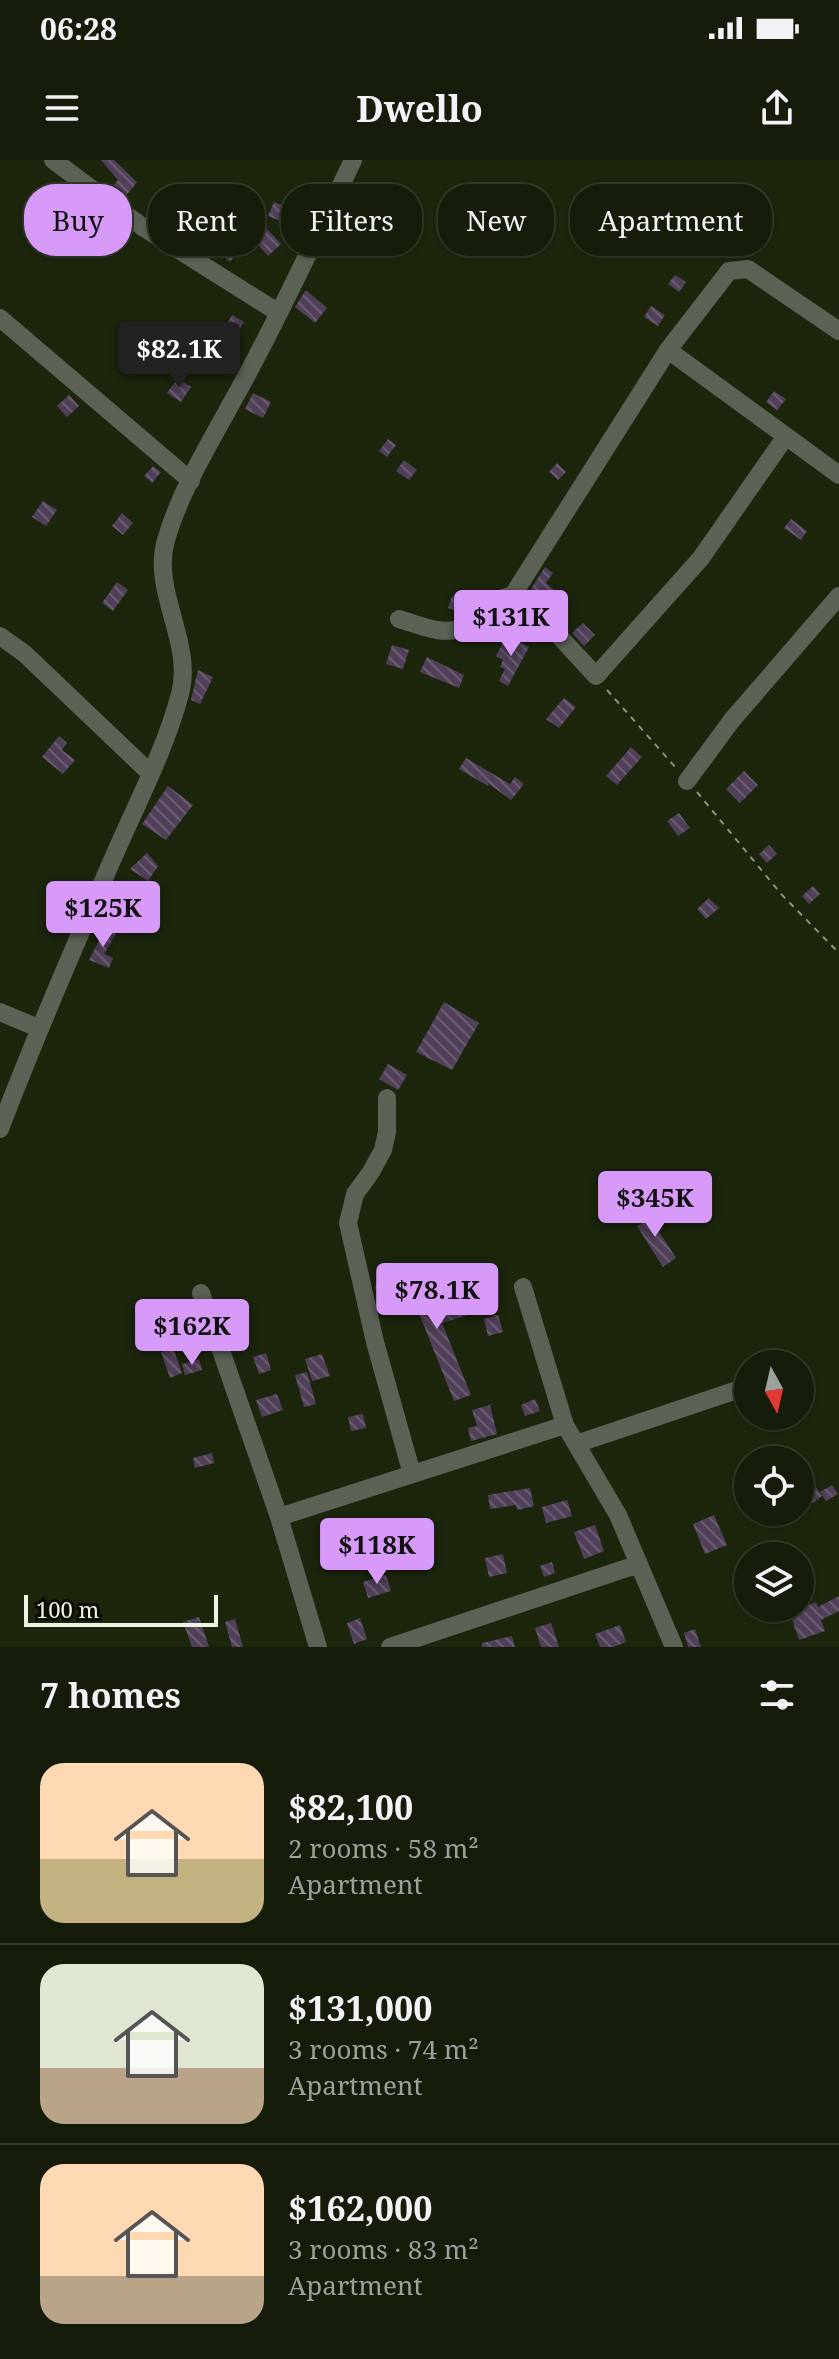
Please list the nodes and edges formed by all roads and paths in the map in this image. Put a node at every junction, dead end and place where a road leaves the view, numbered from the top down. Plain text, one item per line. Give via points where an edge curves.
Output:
1 (53, 160) edge
2 (353, 160) edge
3 (279, 313) junction
4 (0, 318) edge
5 (839, 331) edge
6 (668, 350) junction
7 (786, 436) junction
8 (839, 475) edge
9 (191, 481) junction
10 (515, 593) junction
11 (839, 596) edge
12 (399, 619) dead end
13 (0, 636) edge
14 (596, 676) junction
15 (150, 773) junction
16 (687, 781) junction
17 (839, 953) edge
18 (0, 1012) edge
19 (38, 1028) junction
20 (387, 1098) dead end
21 (0, 1129) edge
22 (523, 1287) dead end
23 (201, 1293) dead end
24 (734, 1391) edge
25 (565, 1425) junction
26 (576, 1444) junction
27 (412, 1474) junction
28 (279, 1517) junction
29 (639, 1564) junction
30 (318, 1647) edge
31 (390, 1647) edge
32 (674, 1647) edge

1 - 3 street via 144,228
2 - 3 street
3 - 9 street
4 - 9 street
5 - 6 street via 748,269 729,271
6 - 7 street
6 - 10 street
7 - 8 street
7 - 14 street via 701,558
9 - 15 street via 166,541 164,565 184,672
10 - 12 street via 477,605 465,627 454,630
10 - 14 street
11 - 16 street
13 - 15 street
14 - 16 path
15 - 19 street
16 - 17 path via 782,895
18 - 19 street
19 - 21 street
20 - 27 street via 383,1150 355,1194 348,1223
22 - 25 street
23 - 28 street
24 - 26 street
25 - 26 street
25 - 27 street
26 - 29 street via 618,1515
27 - 28 street
28 - 30 street
29 - 31 street
29 - 32 street

